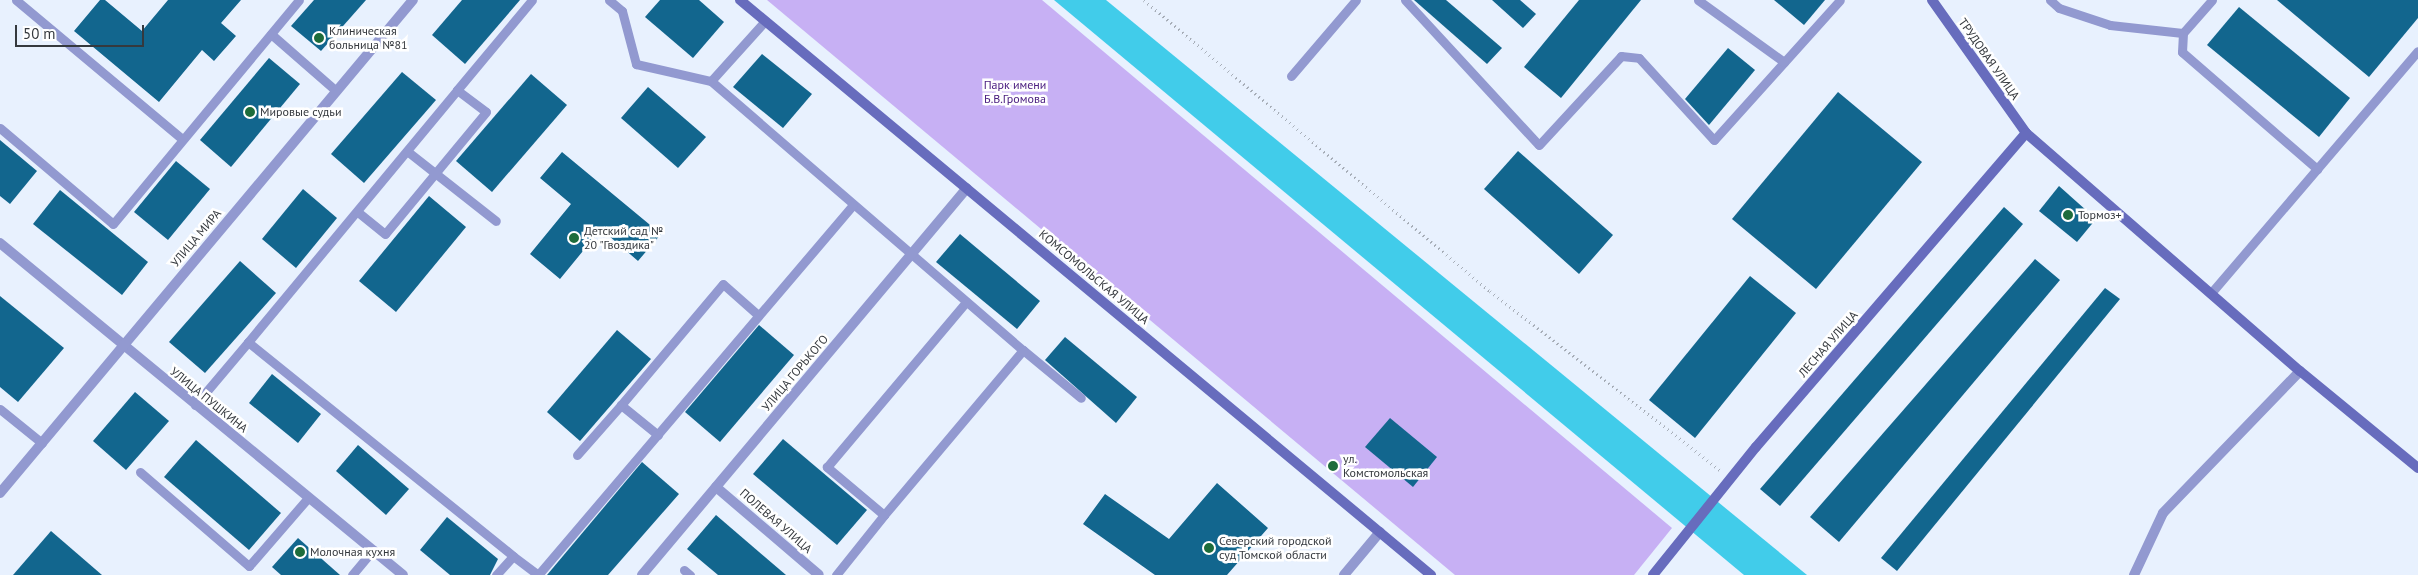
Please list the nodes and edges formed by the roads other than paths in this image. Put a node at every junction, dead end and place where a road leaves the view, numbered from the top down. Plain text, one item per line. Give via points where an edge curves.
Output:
1 (16, 0) edge
2 (300, 0) edge
3 (413, 0) edge
4 (532, 0) edge
5 (609, 0) edge
6 (740, 0) edge
7 (1356, 0) edge
8 (1405, 0) edge
9 (1698, 0) edge
10 (1840, 0) edge
11 (1932, 0) edge
12 (2050, 0) edge
13 (2207, 2) edge
14 (765, 21) junction
15 (2183, 33) junction
16 (270, 34) junction
17 (2418, 51) edge
18 (1784, 62) junction
19 (1292, 76) dead end
20 (711, 81) junction
21 (335, 90) junction
22 (457, 90) junction
23 (0, 128) edge
24 (2026, 133) junction
25 (182, 139) junction
26 (407, 151) junction
27 (2317, 169) junction
28 (436, 174) junction
29 (967, 188) junction
30 (852, 206) junction
31 (358, 212) junction
32 (496, 221) dead end
33 (0, 243) edge
34 (910, 255) junction
35 (2211, 294) junction
36 (966, 302) junction
37 (758, 315) junction
38 (248, 342) junction
39 (123, 346) junction
40 (1023, 350) junction
41 (2300, 371) junction
42 (1081, 398) dead end
43 (621, 404) junction
44 (195, 405) junction
45 (0, 409) edge
46 (658, 435) junction
47 (42, 443) junction
48 (577, 455) dead end
49 (2418, 468) edge
50 (140, 472) dead end
51 (716, 487) junction
52 (0, 493) edge
53 (308, 498) junction
54 (884, 515) junction
55 (1380, 532) junction
56 (373, 550) junction
57 (513, 556) junction
58 (352, 575) edge
59 (403, 575) edge
60 (496, 575) edge
61 (538, 575) edge
62 (642, 575) edge
63 (819, 575) edge
64 (836, 575) edge
65 (1344, 575) edge
66 (1430, 575) edge
67 (1653, 575) edge
68 (2134, 575) edge

1 - 25 lane
2 - 16 lane
3 - 21 street, УЛИЦА МИРА
4 - 22 lane
5 - 20 lane via 622,11 636,64
6 - 14 main road, КОМСОМОЛЬСКАЯ УЛИЦА
7 - 19 lane
8 - 18 lane via 1539,144 1621,56 1639,58 1714,140
9 - 18 lane
10 - 18 lane
11 - 24 main road, ТРУДОВАЯ УЛИЦА
12 - 15 lane via 2060,8 2110,25
13 - 15 lane
14 - 20 lane
14 - 29 main road, КОМСОМОЛЬСКАЯ УЛИЦА
15 - 27 lane via 2182,52
16 - 21 lane
16 - 25 lane
17 - 27 lane
20 - 30 lane
21 - 39 street, УЛИЦА МИРА
22 - 26 lane
22 - 28 lane via 486,112
23 - 25 lane via 113,224
24 - 35 main road, ТРУДОВАЯ УЛИЦА
24 - 67 main road, ЛЕСНАЯ УЛИЦА via 1730,479
26 - 28 lane
26 - 31 lane
27 - 35 lane
28 - 31 lane via 385,234
28 - 32 lane
29 - 34 street, УЛИЦА ГОРЬКОГО
29 - 55 main road, КОМСОМОЛЬСКАЯ УЛИЦА
30 - 34 lane
30 - 37 lane
31 - 38 lane
33 - 39 street, УЛИЦА ПУШКИНА
34 - 36 lane
34 - 51 street, УЛИЦА ГОРЬКОГО
35 - 41 main road, ТРУДОВАЯ УЛИЦА
36 - 40 lane
36 - 54 lane via 827,467
37 - 43 lane via 723,284
37 - 46 lane
38 - 44 lane
38 - 57 lane
39 - 44 street, УЛИЦА ПУШКИНА
39 - 47 street, УЛИЦА МИРА
40 - 42 lane
40 - 54 lane
41 - 49 main road, ТРУДОВАЯ УЛИЦА
41 - 68 street via 2163,513
43 - 46 lane
43 - 48 lane
44 - 53 street, УЛИЦА ПУШКИНА
45 - 47 lane
46 - 61 lane
47 - 52 street, УЛИЦА МИРА
50 - 53 lane via 249,566
51 - 62 street, УЛИЦА ГОРЬКОГО
51 - 63 street, ПОЛЕВАЯ УЛИЦА
53 - 56 street, УЛИЦА ПУШКИНА
54 - 64 lane
55 - 65 street
55 - 66 main road, КОМСОМОЛЬСКАЯ УЛИЦА
56 - 58 lane
56 - 59 street, УЛИЦА ПУШКИНА
57 - 60 lane
57 - 61 lane

